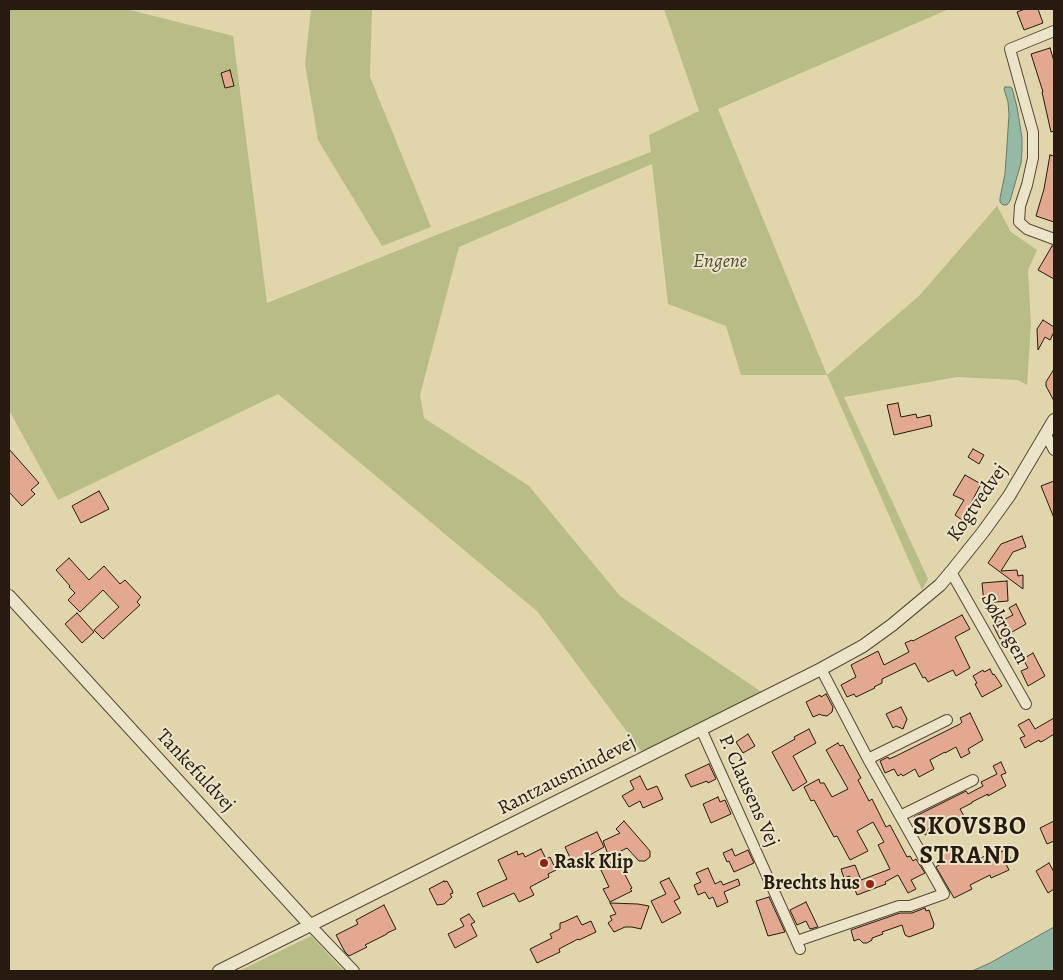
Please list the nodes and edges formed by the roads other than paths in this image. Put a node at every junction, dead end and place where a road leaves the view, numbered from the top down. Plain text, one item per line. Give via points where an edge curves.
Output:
1 (1054, 32) edge
2 (1054, 239) edge
3 (1054, 420) edge
4 (1046, 435) junction
5 (1054, 450) edge
6 (952, 572) junction
7 (9, 596) edge
8 (922, 600) joint
9 (821, 669) junction
10 (1026, 704) dead end
11 (946, 720) dead end
12 (701, 730) junction
13 (868, 758) junction
14 (973, 780) dead end
15 (900, 816) junction
16 (312, 926) junction
17 (219, 971) edge
18 (354, 971) edge

1 - 2 street via 1010,49 1033,132 1033,158 1019,222 1027,229
3 - 4 street, Kogtvedvej
4 - 5 street
4 - 6 street, Kogtvedvej via 984,532
6 - 8 street, Kogtvedvej
6 - 10 street, Søkrogen
7 - 16 street, Tankefuldvej
8 - 9 street, Rantzausmindevej via 863,646
9 - 12 street, Rantzausmindevej
9 - 13 street
11 - 13 street
12 - 15 street, P. Clausens Vej via 799,945 899,906 910,906 944,894
12 - 16 street, Rantzausmindevej
13 - 15 street
14 - 15 street
16 - 17 street, Rantzausmindevej
16 - 18 street, Tankefuldvej

